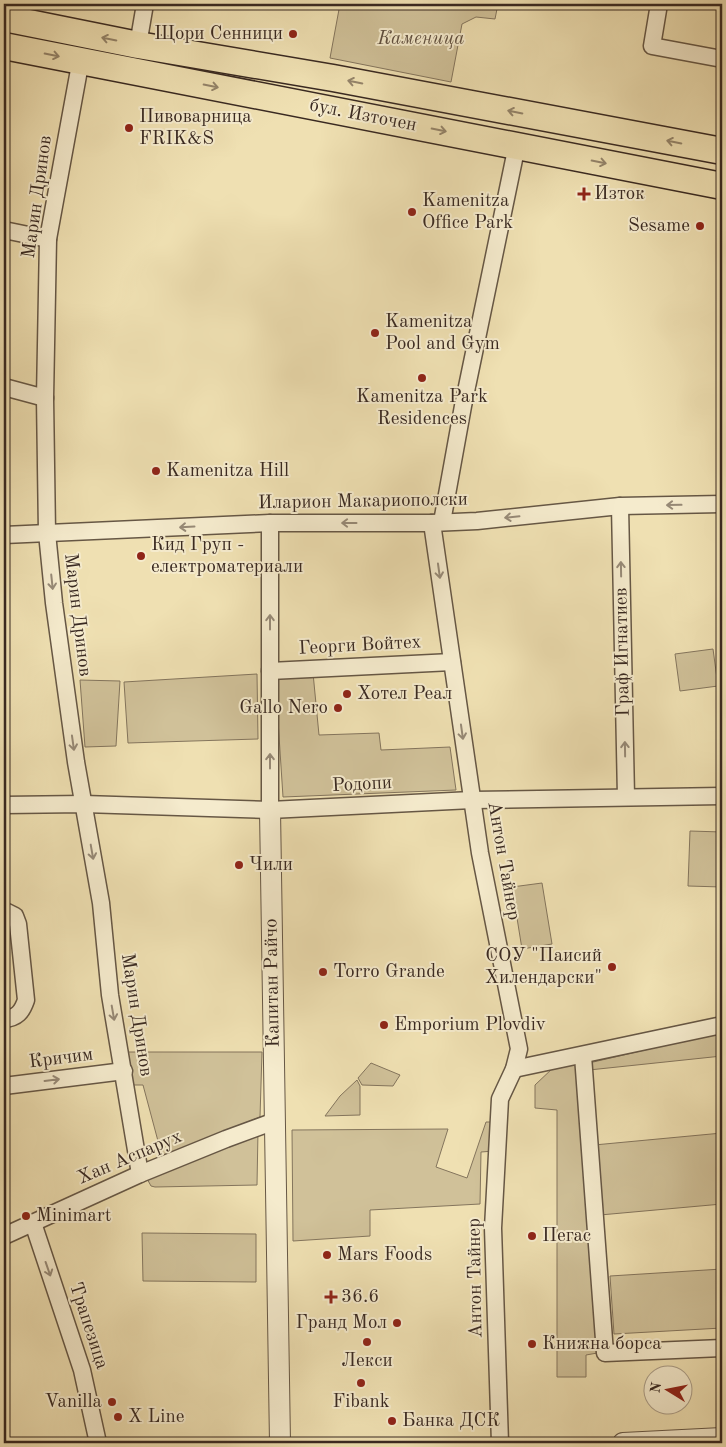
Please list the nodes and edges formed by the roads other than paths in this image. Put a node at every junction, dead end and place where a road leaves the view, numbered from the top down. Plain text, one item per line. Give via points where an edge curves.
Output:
1 (145, 4) edge
2 (659, 4) edge
3 (4, 18) edge
4 (138, 45) junction
5 (4, 46) edge
6 (80, 59) junction
7 (722, 59) edge
8 (517, 145) junction
9 (722, 151) edge
10 (722, 186) edge
11 (4, 230) edge
12 (48, 239) junction
13 (4, 386) edge
14 (45, 398) junction
15 (722, 504) edge
16 (620, 506) junction
17 (270, 523) junction
18 (437, 523) junction
19 (47, 533) junction
20 (4, 535) edge
21 (452, 662) junction
22 (270, 671) junction
23 (722, 796) edge
24 (626, 797) junction
25 (472, 800) junction
26 (84, 804) junction
27 (4, 805) edge
28 (270, 810) junction
29 (10, 915) edge
30 (4, 1018) edge
31 (722, 1025) edge
32 (583, 1056) junction
33 (514, 1069) junction
34 (124, 1070) junction
35 (4, 1086) edge
36 (275, 1122) junction
37 (140, 1174) junction
38 (33, 1223) junction
39 (4, 1236) edge
40 (722, 1348) edge
41 (718, 1440) edge
42 (98, 1443) edge
43 (280, 1443) edge
44 (500, 1443) edge
45 (623, 1443) edge

1 - 4 street
2 - 7 street via 652,46
4 -> 3 main road, бул. Източен
9 -> 4 main road, бул. Източен
5 -> 6 main road, бул. Източен
6 -> 8 main road, бул. Източен
6 - 12 street, Марин Дринов
8 -> 10 main road, бул. Източен
8 - 18 street, Антон Тайнер
11 - 12 street
12 - 14 street, Марин Дринов
13 - 14 street
14 - 19 street, Марин Дринов
15 -> 16 street, Иларион Макариополски
16 -> 18 street, Иларион Макариополски
24 -> 16 street, Граф Игнатиев
18 -> 17 street, Иларион Макариополски
17 -> 19 street, Иларион Макариополски
22 -> 17 street, Капитан Райчо
18 -> 21 street, Антон Тайнер
19 - 20 street, Иларион Макариополски
19 -> 26 street, Марин Дринов via 54,604
21 - 22 street, Георги Войтех
21 -> 25 street, Антон Тайнер
28 -> 22 street, Капитан Райчо
23 - 24 street, Родопи
24 - 25 street, Родопи
25 - 28 street, Родопи
25 - 33 street, Антон Тайнер via 518,1049
26 - 27 street, Родопи
26 - 28 street, Родопи
26 -> 34 street, Марин Дринов via 101,903 110,994
28 - 36 street, Капитан Райчо
29 - 30 street via 18,924 26,1000 22,1012 12,1018
31 - 32 street
32 - 33 street
32 - 40 street via 605,1353
33 - 44 street, Антон Тайнер via 500,1099 494,1201
35 -> 34 street, Кричим
34 - 37 street, Марин Дринов
36 - 37 street, Хан Аспарух
36 - 43 street, Капитан Райчо
37 - 38 street, Хан Аспарух
38 - 39 street, Хан Аспарух
38 -> 42 street, Трапезица via 82,1370
41 - 45 street

